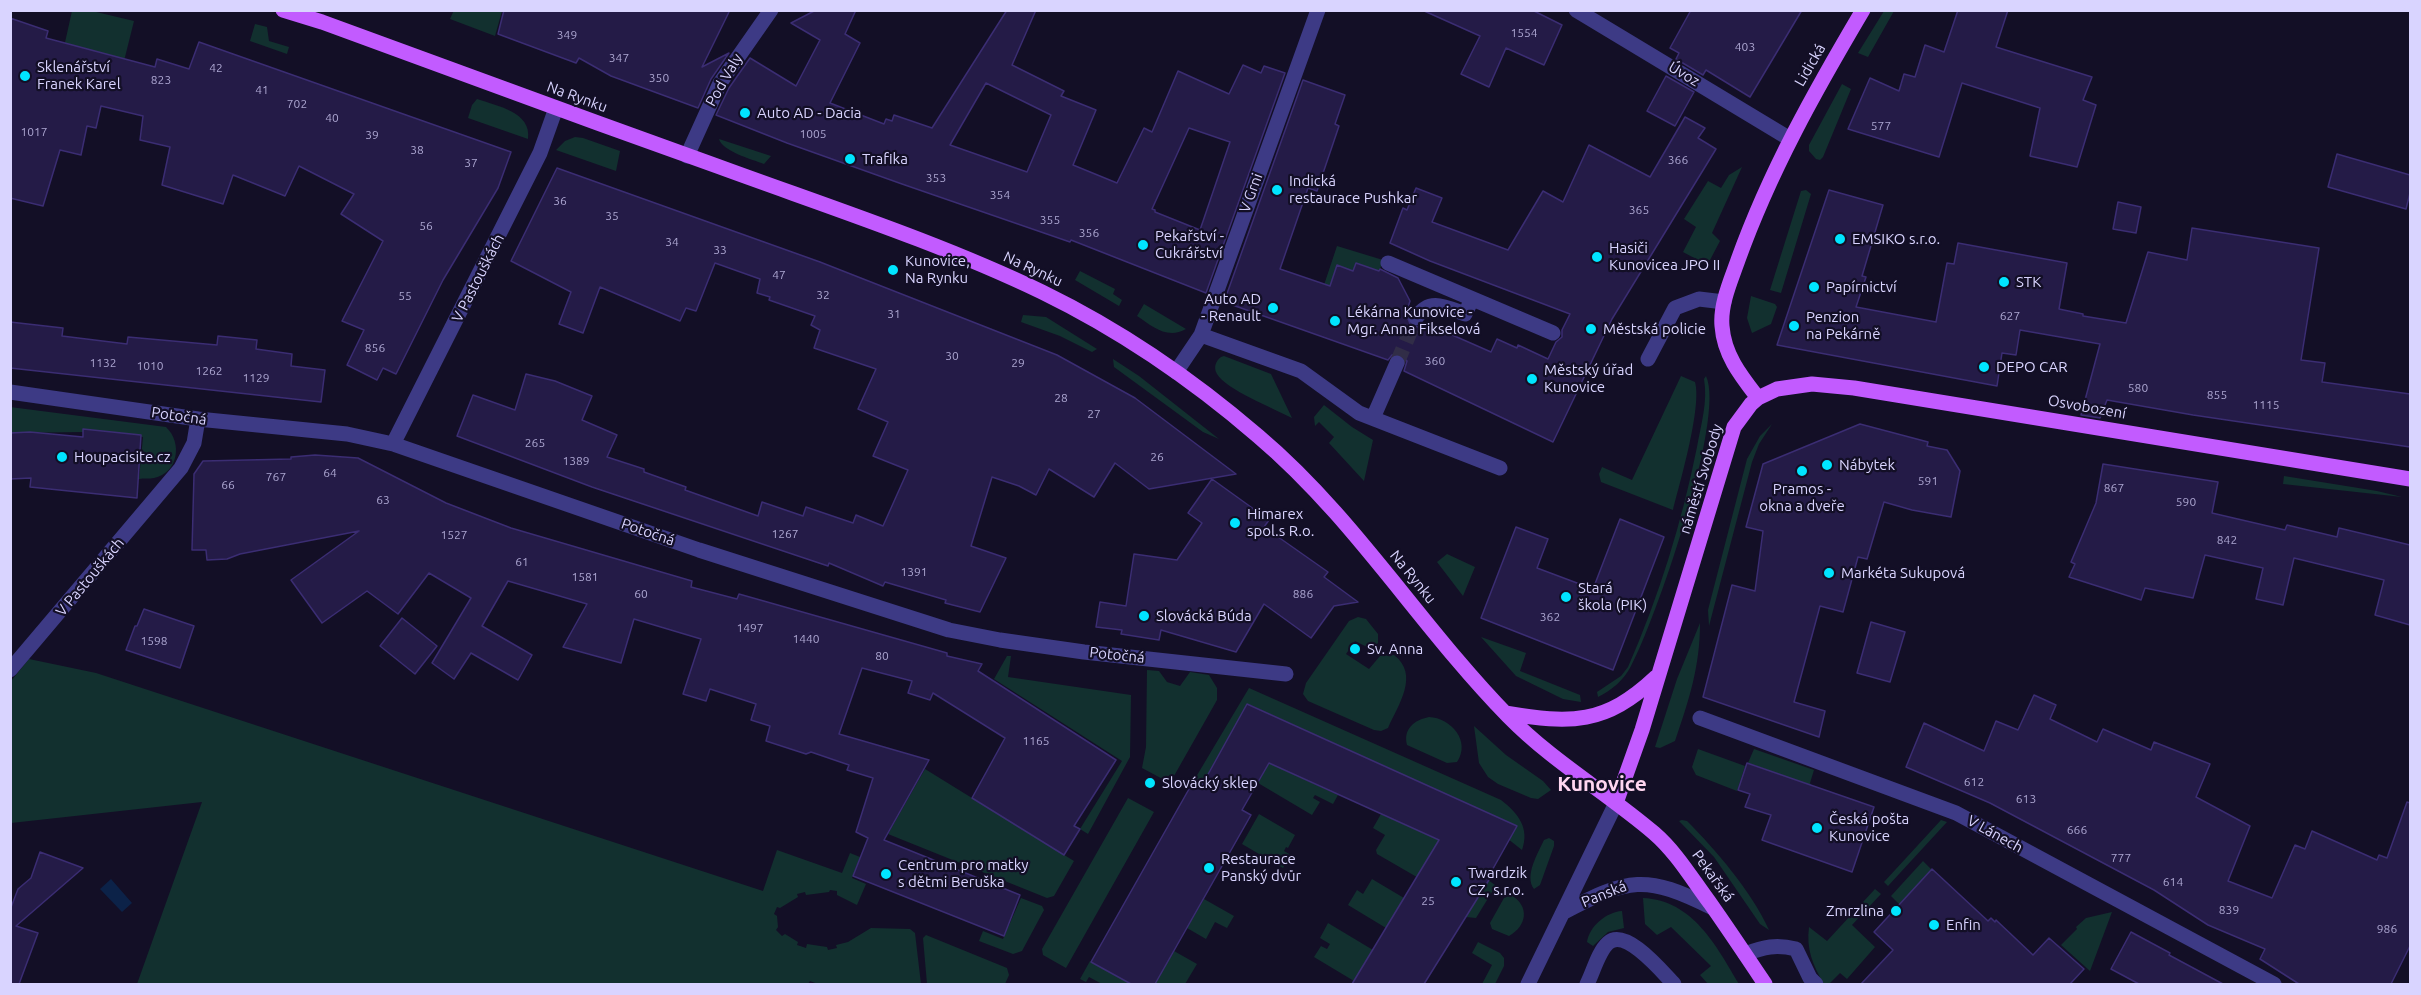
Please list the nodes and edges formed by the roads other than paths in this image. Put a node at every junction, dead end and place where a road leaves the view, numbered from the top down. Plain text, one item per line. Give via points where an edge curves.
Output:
1 (283, 10) edge
2 (771, 10) edge
3 (1318, 10) edge
4 (1576, 10) edge
5 (1863, 10) edge
6 (556, 108) junction
7 (1790, 139) junction
8 (687, 156) junction
9 (1388, 263) dead end
10 (1472, 298) junction
11 (1724, 302) junction
12 (1416, 318) tunnel mouth
13 (1553, 333) dead end
14 (1201, 334) junction
15 (1648, 359) dead end
16 (1397, 363) tunnel mouth
17 (1176, 372) junction
18 (10, 392) edge
19 (1758, 398) junction
20 (1373, 418) junction
21 (198, 419) junction
22 (393, 444) junction
23 (1500, 468) dead end
24 (2410, 479) edge
25 (10, 670) edge
26 (1286, 674) dead end
27 (1656, 677) junction
28 (1505, 713) junction
29 (1700, 718) dead end
30 (1616, 803) junction
31 (1713, 908) junction
32 (1564, 912) junction
33 (1745, 954) junction
34 (1528, 984) edge
35 (1587, 984) edge
36 (1674, 984) edge
37 (1765, 984) edge
38 (1815, 984) edge
39 (2274, 984) edge

1 - 6 main road, Na Rynku
2 - 8 street, Pod Valy via 720,83
3 - 14 street, V Grni
4 - 7 street, Úvoz
5 - 7 main road, Lidická
6 - 8 main road, Na Rynku
6 - 22 street, V Pastouškách via 530,173
7 - 11 main road via 1758,205
8 - 17 main road, Na Rynku via 1001,273 1091,318
9 - 10 street
10 - 12 street via 1465,314 1432,304 1420,310
10 - 13 street
11 - 15 street via 1699,299 1675,308
11 - 19 main road via 1721,323 1728,354
14 - 17 street, V Grni
14 - 20 street via 1300,371 1354,410
16 - 20 street
17 - 28 main road, Na Rynku via 1259,436 1316,490
18 - 21 street, Potočná
19 - 24 main road, Osvobození via 1777,389 1804,385 1854,388
19 - 27 main road, náměstí Svobody via 1730,437
20 - 23 street
21 - 22 street, Potočná via 347,434
21 - 25 street, V Pastouškách via 194,443 181,468
22 - 26 street, Potočná via 699,550 950,630 1084,652
27 - 28 main road, náměstí Svobody via 1638,695 1593,717 1570,720
27 - 30 main road, náměstí Svobody
28 - 30 main road, Na Rynku via 1551,757
29 - 39 street, V Lánech via 1956,813
30 - 31 main road, Pekařská via 1668,847
30 - 32 street, Panská
31 - 32 street, Panská via 1681,892 1631,883 1598,894
31 - 33 main road, Pekařská
32 - 34 street, Panská
33 - 37 main road, Pekařská
33 - 38 street via 1769,945 1796,949
35 - 36 street via 1606,946 1621,939 1636,947

